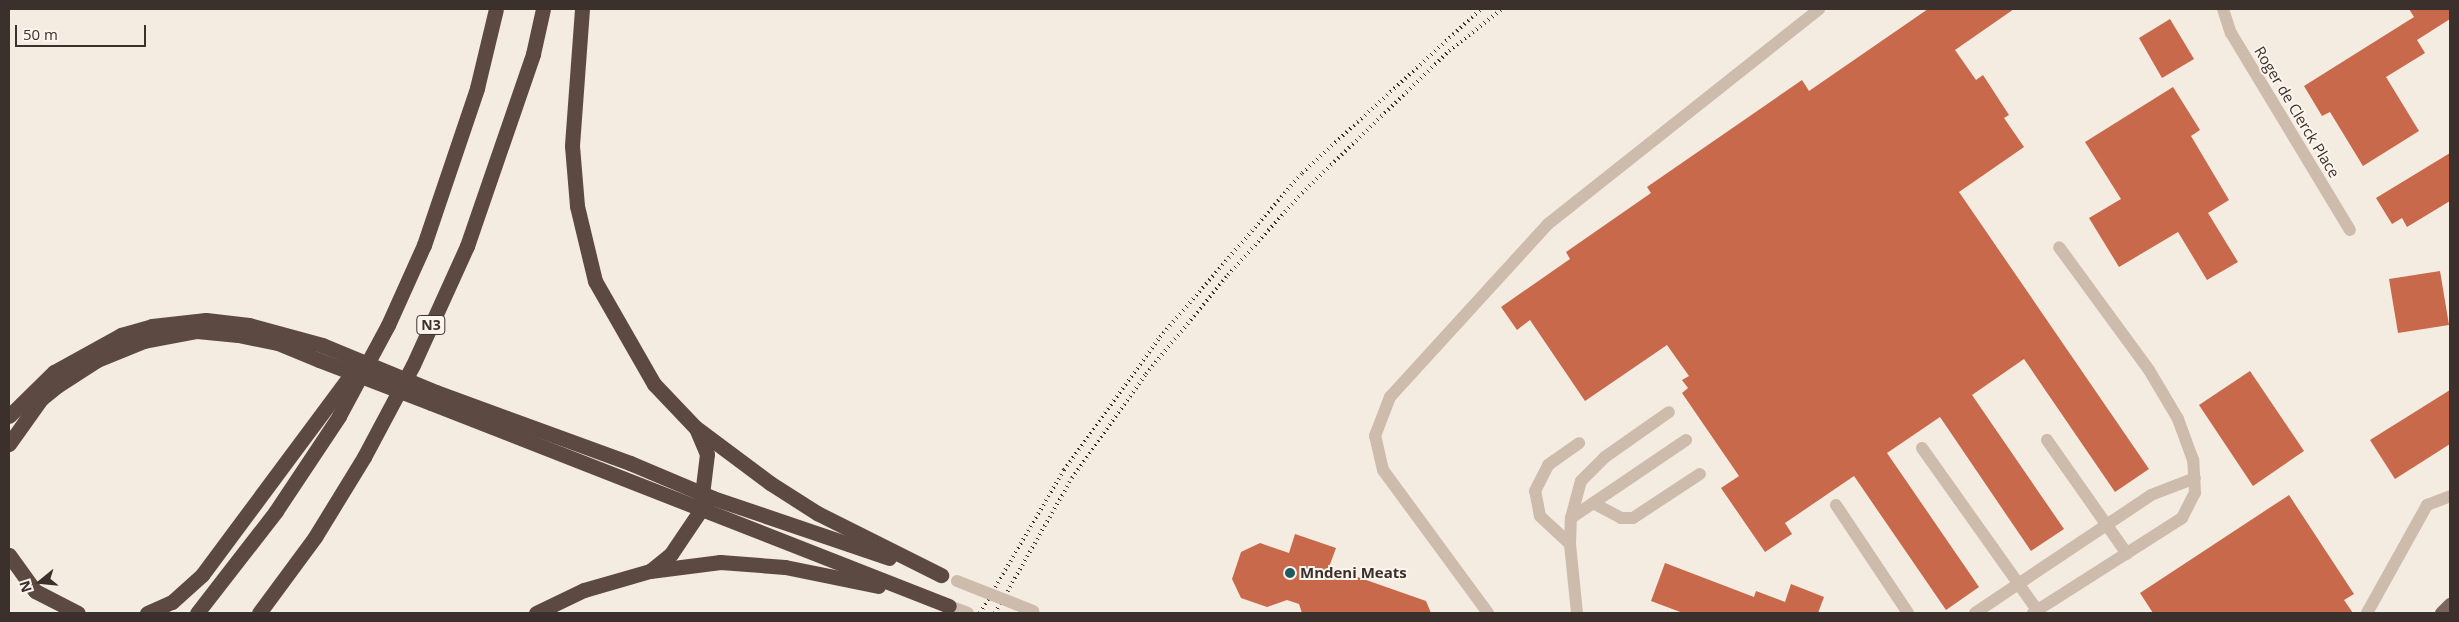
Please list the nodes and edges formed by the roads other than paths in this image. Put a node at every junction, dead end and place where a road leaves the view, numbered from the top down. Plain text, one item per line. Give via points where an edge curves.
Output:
1 (496, 9) edge
2 (543, 9) edge
3 (582, 9) edge
4 (1819, 9) edge
5 (2223, 9) edge
6 (2350, 230) dead end
7 (2059, 247) dead end
8 (388, 325) junction
9 (320, 353) junction
10 (434, 398) junction
11 (1669, 412) dead end
12 (9, 416) edge
13 (695, 427) junction
14 (1686, 440) dead end
15 (2047, 440) dead end
16 (1579, 443) dead end
17 (9, 444) edge
18 (1922, 448) dead end
19 (1700, 474) dead end
20 (2195, 478) junction
21 (704, 495) junction
22 (2450, 496) edge
23 (1594, 503) junction
24 (1836, 505) dead end
25 (700, 510) junction
26 (1571, 518) junction
27 (2106, 523) junction
28 (1570, 544) junction
29 (2127, 554) junction
30 (9, 555) edge
31 (650, 571) junction
32 (941, 575) junction
33 (2018, 581) junction
34 (957, 582) joint
35 (928, 599) junction
36 (1574, 599) junction
37 (2450, 604) edge
38 (949, 606) joint
39 (1036, 612) edge
40 (2035, 612) edge
41 (78, 613) edge
42 (147, 613) edge
43 (197, 613) edge
44 (258, 613) edge
45 (536, 613) edge
46 (968, 613) edge
47 (1488, 613) edge
48 (1569, 613) edge
49 (1577, 613) edge
50 (1908, 613) edge
51 (1975, 613) edge
52 (2367, 613) edge
53 (2441, 613) edge
54 (2446, 613) edge

1 - 8 highway, N3 via 477,88 424,245
2 - 44 highway, N3 via 533,54 467,246 413,365 364,457 315,537
3 - 13 highway via 572,146 577,206 595,282 654,384
4 - 47 street via 1548,224 1508,266 1469,316 1390,397 1375,436 1383,470
5 - 6 street, Roger de Clerck Place via 2230,33
7 - 20 street via 2149,370 2178,419 2193,460
8 - 42 highway via 202,575 172,602
8 - 43 highway, N3 via 339,416 276,510
9 - 10 highway, bridge
9 - 12 highway via 249,325 206,320 152,326 122,335 54,372
9 - 17 highway via 230,334 197,331 144,341 97,360 57,386 41,399
10 - 21 highway via 630,463
10 - 25 highway
11 - 26 street via 1605,456 1581,481
13 - 21 highway via 707,454
13 - 32 highway via 817,514
14 - 23 street
15 - 27 street
16 - 28 street via 1548,465 1535,491 1540,516
18 - 33 street
19 - 23 street via 1633,518 1620,518
20 - 27 street via 2163,488
20 - 29 street via 2192,503 2182,518
21 - 25 highway
21 - 32 highway
22 - 52 street via 2427,505
23 - 26 street
24 - 50 street
25 - 31 highway via 671,554
25 - 35 highway
26 - 28 street
27 - 29 street
27 - 33 street
28 - 36 street
29 - 40 street
30 - 41 highway via 35,591
31 - 35 highway via 720,562 785,567
31 - 45 highway via 584,590
32 - 34 highway
33 - 40 street
33 - 51 street
34 - 39 street, bridge
35 - 38 highway
36 - 48 street
36 - 49 street
37 - 53 main road
37 - 54 main road
38 - 46 street

